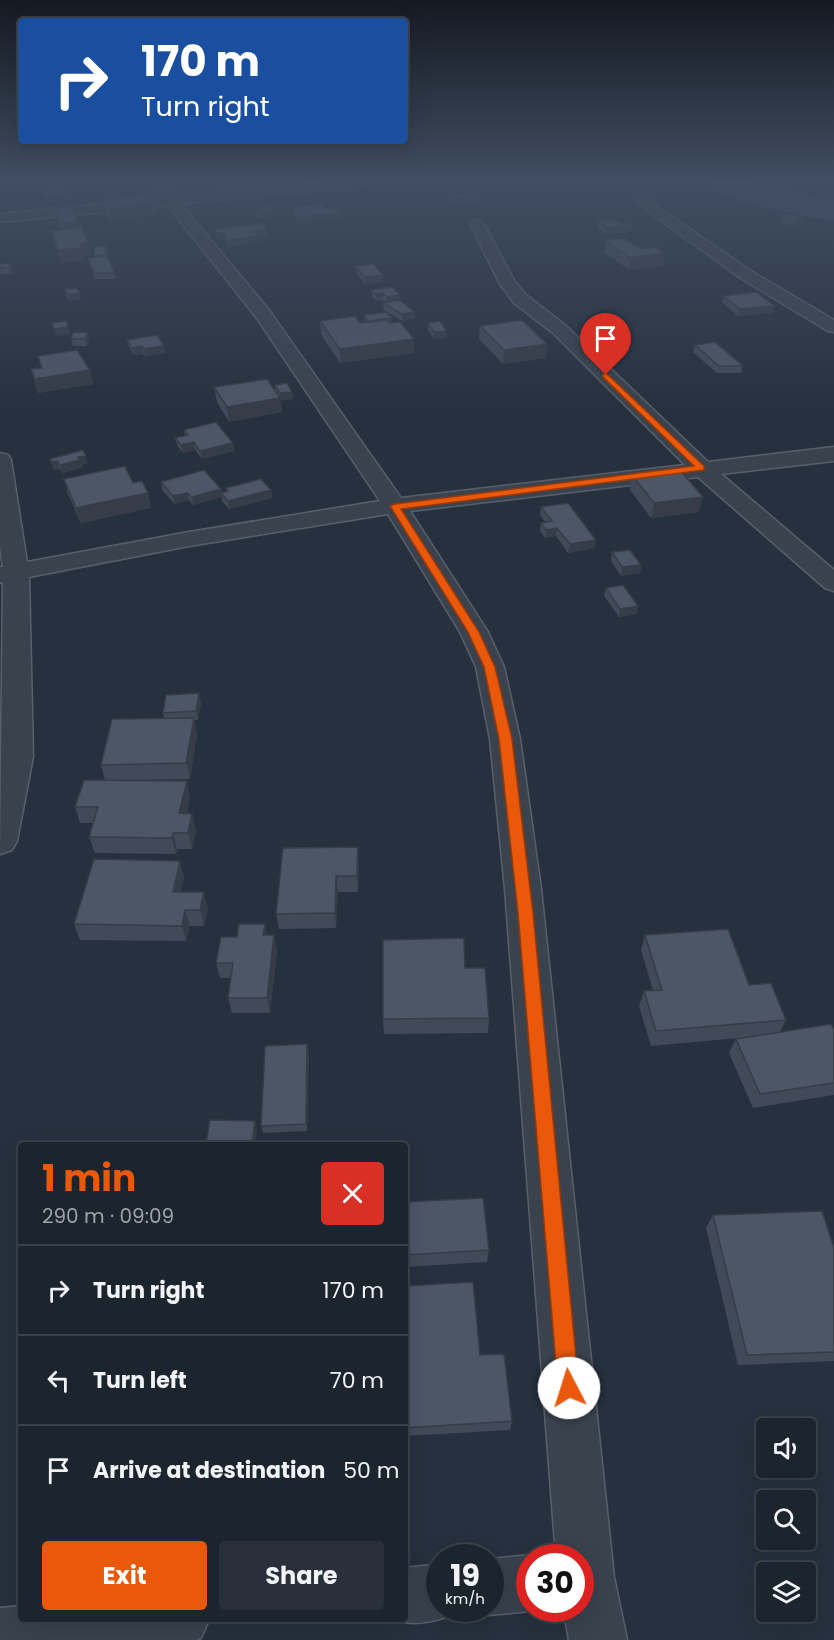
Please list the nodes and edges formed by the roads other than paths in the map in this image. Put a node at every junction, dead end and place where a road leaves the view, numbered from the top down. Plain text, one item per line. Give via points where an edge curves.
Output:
1 (217, 259) edge
2 (495, 259) edge
3 (723, 259) edge
4 (834, 327) edge
5 (834, 454) edge
6 (0, 460) edge
7 (701, 468) junction
8 (395, 506) junction
9 (8, 573) edge
10 (834, 583) edge
11 (0, 841) edge
12 (580, 1544) edge
13 (426, 1594) edge
14 (408, 1596) edge
15 (143, 1622) edge
16 (594, 1622) edge
17 (0, 1637) edge
18 (598, 1640) edge

1 - 8 street via 263,314
2 - 7 street via 520,299 559,329
3 - 4 street
5 - 7 street
6 - 9 street
7 - 8 street
7 - 10 street
8 - 9 street
8 - 12 street via 474,632 490,667 505,739 525,913
9 - 11 street via 17,757
13 - 14 street
15 - 17 street
16 - 18 street

